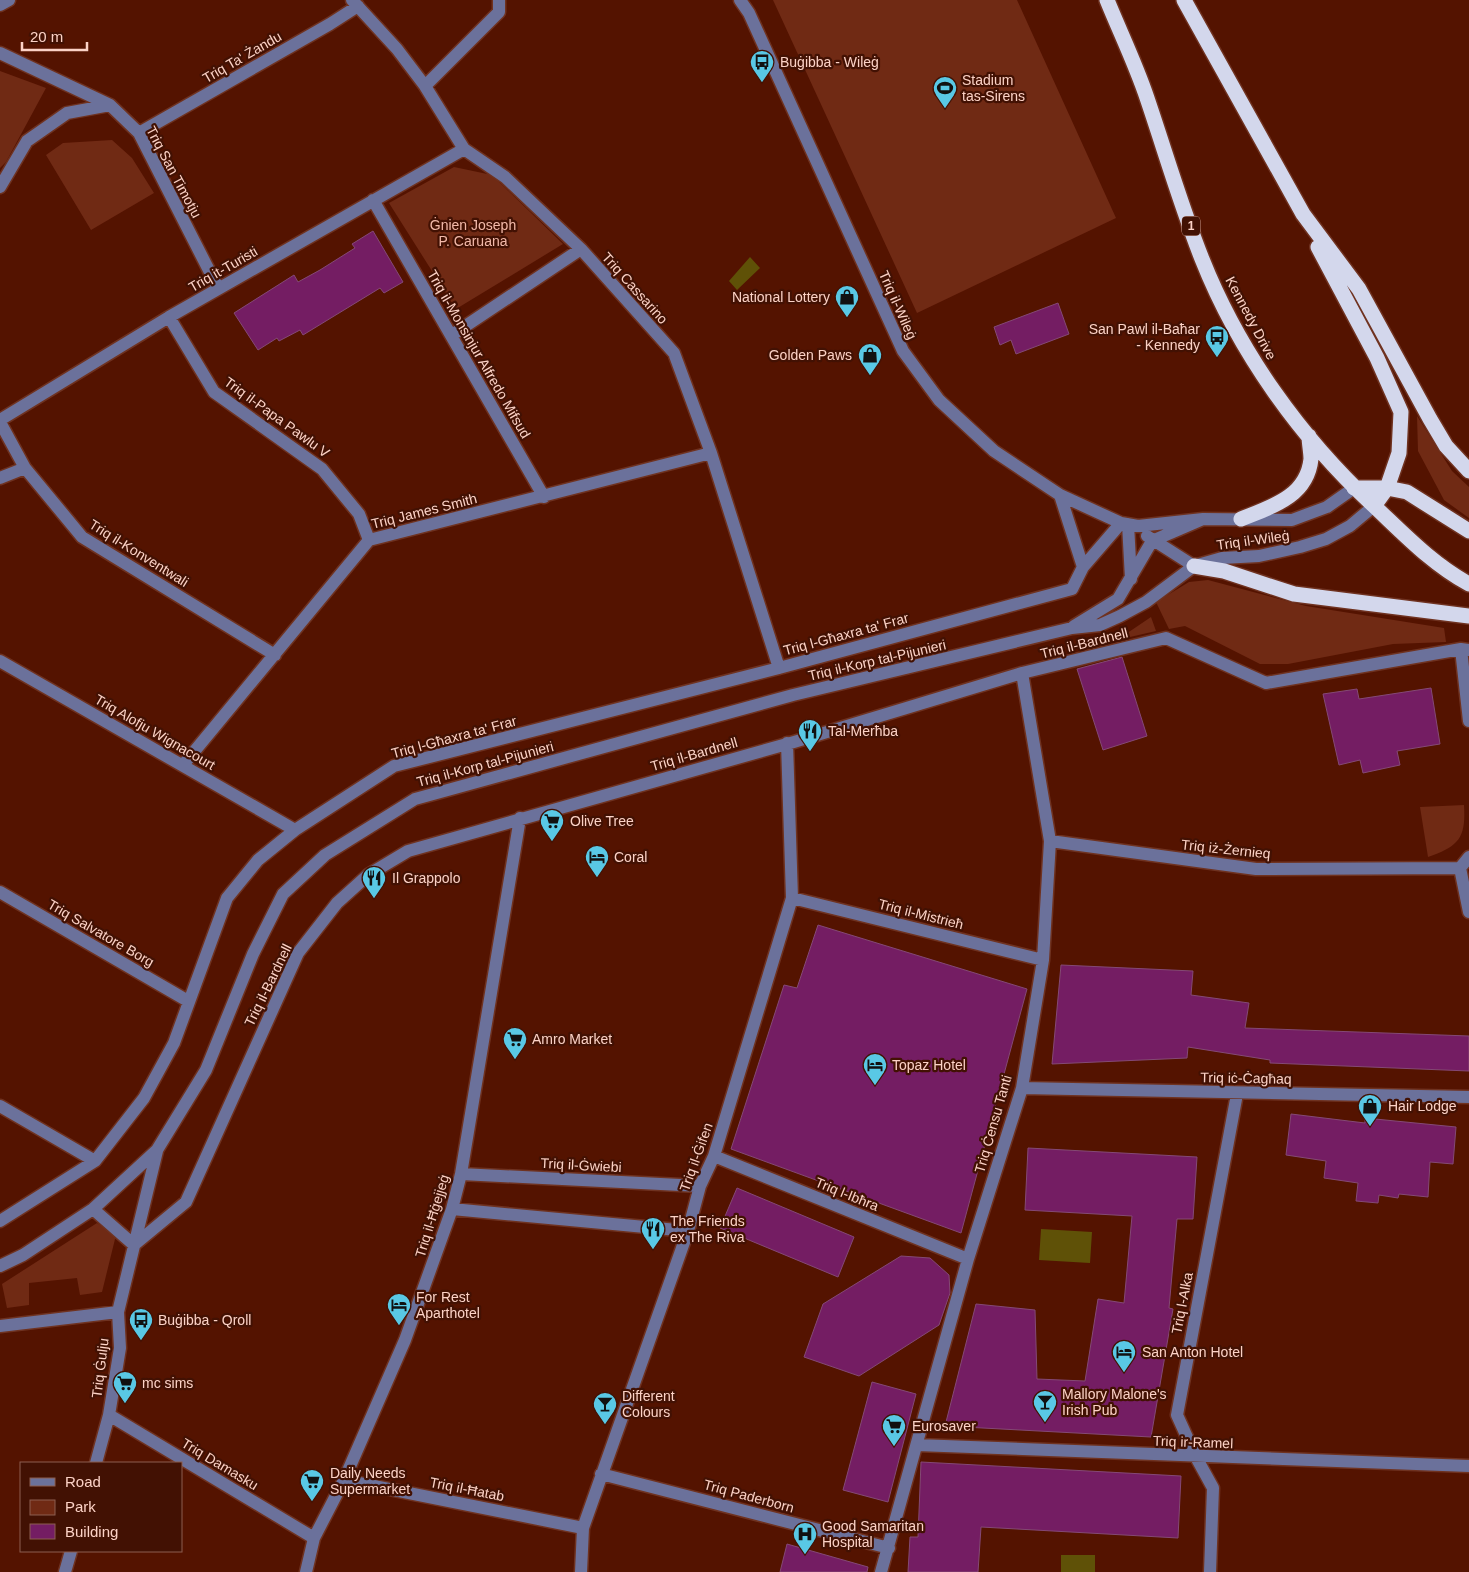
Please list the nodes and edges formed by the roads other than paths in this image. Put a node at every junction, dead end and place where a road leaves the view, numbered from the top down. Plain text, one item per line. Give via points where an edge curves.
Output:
1 (9, 0) edge
2 (499, 0) edge
3 (740, 0) edge
4 (1107, 0) edge
5 (1184, 0) edge
6 (355, 3) edge
7 (0, 5) edge
8 (0, 53) edge
9 (426, 86) junction
10 (110, 105) junction
11 (139, 133) junction
12 (464, 148) junction
13 (1278, 171) junction
14 (0, 187) edge
15 (373, 200) junction
16 (581, 250) junction
17 (218, 288) junction
18 (169, 317) junction
19 (452, 335) junction
20 (0, 421) edge
21 (1309, 436) junction
22 (711, 452) junction
23 (26, 468) junction
24 (1469, 471) edge
25 (0, 478) edge
26 (1354, 488) junction
27 (1387, 488) junction
28 (1060, 495) junction
29 (544, 497) junction
30 (1374, 506) junction
31 (1241, 518) junction
32 (1203, 519) junction
33 (1129, 524) junction
34 (1469, 531) edge
35 (369, 540) junction
36 (1152, 540) junction
37 (1194, 566) junction
38 (1083, 567) junction
39 (1131, 579) junction
40 (1469, 584) edge
41 (1469, 616) edge
42 (1072, 628) junction
43 (1465, 649) edge
44 (275, 655) junction
45 (0, 661) edge
46 (778, 668) junction
47 (1022, 673) junction
48 (1469, 721) edge
49 (787, 743) junction
50 (183, 765) junction
51 (520, 818) junction
52 (295, 830) junction
53 (1050, 841) junction
54 (1469, 857) edge
55 (1460, 868) junction
56 (0, 892) edge
57 (792, 898) junction
58 (1469, 912) edge
59 (1043, 960) junction
60 (188, 1001) junction
61 (1022, 1088) junction
62 (1237, 1094) junction
63 (1469, 1097) edge
64 (0, 1106) edge
65 (157, 1150) junction
66 (714, 1156) junction
67 (95, 1160) junction
68 (461, 1174) junction
69 (700, 1186) junction
70 (93, 1209) junction
71 (452, 1210) junction
72 (0, 1221) edge
73 (688, 1231) junction
74 (134, 1245) junction
75 (968, 1259) junction
76 (0, 1266) edge
77 (118, 1312) junction
78 (2, 1322) edge
79 (109, 1415) junction
80 (917, 1445) junction
81 (1196, 1457) junction
82 (96, 1462) edge
83 (1469, 1466) edge
84 (601, 1474) junction
85 (344, 1480) junction
86 (584, 1528) junction
87 (314, 1538) junction
88 (889, 1548) junction
89 (71, 1552) edge
90 (65, 1572) edge
91 (306, 1572) edge
92 (581, 1572) edge
93 (881, 1572) edge
94 (1210, 1572) edge

1 - 7 street
2 - 9 street via 499,12
3 - 28 street, Triq il-Wileġ via 753,22 903,351 939,400 994,451
4 - 21 highway, Kennedy Drive / 1 via 1146,96 1203,260 1250,354
5 - 13 highway
6 - 9 street, Triq Cassarino
6 - 11 street, Triq Ta' Żandu via 330,24
8 - 10 street, Triq San Timotju
9 - 12 street, Triq Cassarino
10 - 11 street, Triq San Timotju
10 - 14 street via 67,113 27,141
11 - 17 street, Triq San Timotju
12 - 15 street, Triq it-Turisti
12 - 16 street, Triq Cassarino via 505,177
13 - 24 highway via 1303,214 1359,289 1446,446
13 - 27 highway via 1377,358 1401,412 1399,453
15 - 17 street, Triq it-Turisti
15 - 19 street, Triq il-Monsinjur Alfredo Mifsud
16 - 19 street
16 - 22 street, Triq Cassarino via 674,354
17 - 18 street, Triq it-Turisti
18 - 20 street, Triq it-Turisti
18 - 35 street, Triq il-Papa Pawlu V via 214,392 322,468 359,514
19 - 29 street, Triq il-Monsinjur Alfredo Mifsud
20 - 23 street, Triq il-Konventwali
21 - 26 highway, Kennedy Drive / 1
21 - 31 highway via 1311,459 1294,492 1283,503
22 - 29 street, Triq James Smith
22 - 46 street, Triq Cassarino
23 - 25 street
23 - 44 street, Triq il-Konventwali via 82,537
26 - 27 highway
26 - 30 highway, Kennedy Drive / 1
26 - 31 street via 1327,507 1292,520
27 - 30 highway
27 - 34 highway via 1406,492
28 - 33 street, Triq il-Wileġ
28 - 38 street
29 - 35 street, Triq James Smith
30 - 37 street, Triq il-Wileġ via 1350,526 1300,548 1259,556 1222,558
30 - 40 highway, Kennedy Drive / 1 via 1448,573
31 - 32 street
32 - 33 street
32 - 36 street
33 - 36 street, Triq il-Wileġ
33 - 38 street, Triq l-Għaxra ta' Frar
33 - 39 street
35 - 44 street, Triq James Smith
36 - 37 street, Triq il-Wileġ
36 - 39 street, Triq il-Korp tal-Pijunieri
37 - 41 highway via 1224,571 1294,594
37 - 42 street, Triq il-Korp tal-Pijunieri via 1146,602 1120,616 1100,626
38 - 46 street, Triq l-Għaxra ta' Frar via 1072,589
39 - 42 street, Triq il-Korp tal-Pijunieri via 1118,599
42 - 65 street, Triq il-Korp tal-Pijunieri via 793,695 415,799 325,855 283,894 253,954 206,1070
43 - 47 street, Triq il-Bardnell via 1266,682 1166,638
43 - 48 street
44 - 50 street, Triq James Smith
45 - 50 street, Triq Alofju Wignacourt
46 - 52 street, Triq l-Għaxra ta' Frar via 394,766
47 - 49 street, Triq il-Bardnell
47 - 53 street, Triq Ċensu Tanti
49 - 51 street, Triq il-Bardnell
49 - 57 street, Triq il-Ġifen
50 - 52 street, Triq Alofju Wignacourt
51 - 68 street, Triq il-Ħġejjeġ
51 - 74 street, Triq il-Bardnell via 408,851 368,875 337,903 298,953 186,1202
52 - 60 street, Triq l-Għaxra ta' Frar via 258,860 227,898
53 - 55 street, Triq iż-Żernieq via 1256,869
53 - 59 street, Triq Ċensu Tanti
54 - 55 street
55 - 58 street
56 - 60 street, Triq Salvatore Borg
57 - 59 street, Triq il-Mistrieħ
57 - 66 street, Triq il-Ġifen
59 - 61 street, Triq Ċensu Tanti
60 - 67 street, Triq l-Għaxra ta' Frar via 174,1043 144,1098
61 - 62 street, Triq iċ-Ċagħaq
61 - 75 street, Triq Ċensu Tanti
62 - 63 street, Triq iċ-Ċagħaq
62 - 81 street, Triq l-Alka via 1177,1416
64 - 67 street
65 - 70 street, Triq il-Korp tal-Pijunieri
65 - 74 street, Triq Ġulju
66 - 69 street, Triq il-Ġifen
66 - 75 street, Triq l-Ibħra
67 - 72 street, Triq l-Għaxra ta' Frar
68 - 69 street, Triq il-Ġwiebi
68 - 71 street, Triq il-Ħġejjeġ
69 - 73 street, Triq il-Ġifen
70 - 74 street
70 - 76 street, Triq il-Korp tal-Pijunieri via 24,1255
71 - 73 street
71 - 85 street, Triq il-Ħġejjeġ via 406,1340
73 - 84 street, Triq il-Ġifen
74 - 77 street, Triq Ġulju
75 - 80 street, Triq Ċensu Tanti
77 - 78 street
77 - 79 street, Triq Ġulju via 120,1348
79 - 82 street, Triq Ġulju
79 - 87 street, Triq Damasku
80 - 81 street, Triq ir-Ramel
80 - 88 street, Triq Ċensu Tanti
81 - 83 street, Triq ir-Ramel
81 - 94 street, Triq l-Alka via 1213,1488
84 - 86 street, Triq il-Ġifen
84 - 88 street, Triq Paderborn
85 - 86 street, Triq il-Ħatab
85 - 87 street, Triq il-Ħġejjeġ
86 - 92 street, Triq il-Ġifen
87 - 91 street, Triq il-Ħġejjeġ
88 - 93 street, Triq Ċensu Tanti
89 - 90 street

